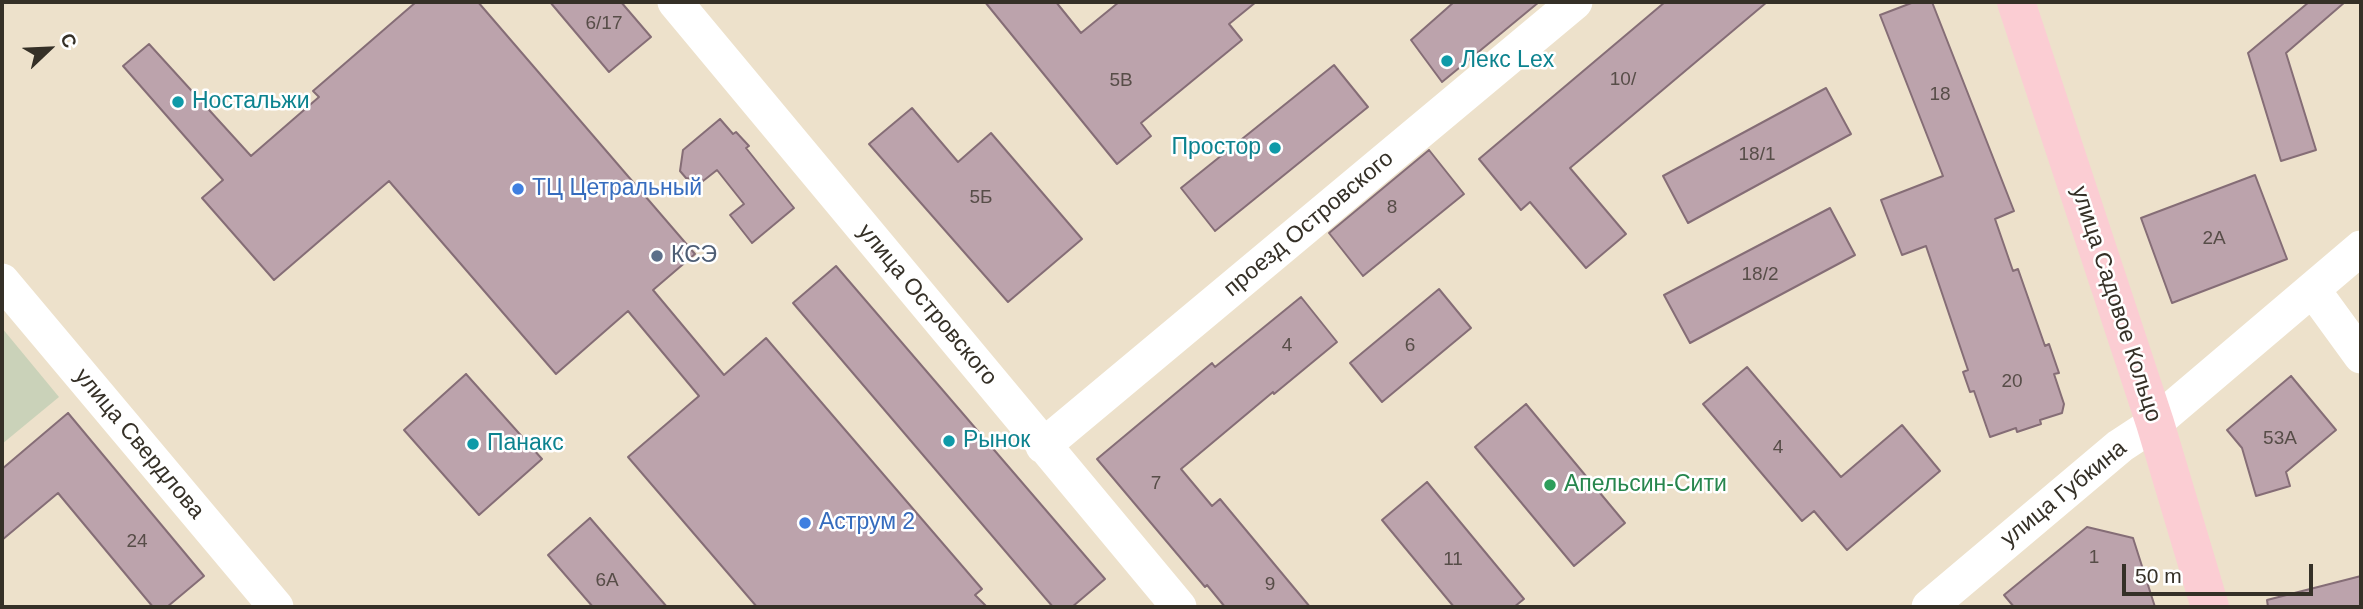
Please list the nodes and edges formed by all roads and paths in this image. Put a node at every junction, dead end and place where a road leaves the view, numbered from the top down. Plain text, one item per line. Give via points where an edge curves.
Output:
1 (676, 2) edge
2 (1575, 2) edge
3 (2016, 2) edge
4 (2361, 248) edge
5 (2, 281) edge
6 (2313, 290) junction
7 (2361, 356) edge
8 (2155, 423) junction
9 (1044, 446) junction
10 (276, 607) edge
11 (1179, 607) edge
12 (1929, 607) edge
13 (2210, 607) edge

1 - 9 street, улица Островского
2 - 9 street, проезд Островского
3 - 8 main road, улица Садовое Кольцо
4 - 6 street, улица Губкина
5 - 10 street, улица Свердлова
6 - 7 street
6 - 8 street, улица Губкина
8 - 12 street, улица Губкина via 2120,446
8 - 13 main road, улица Садовое Кольцо
9 - 11 street, улица Островского

